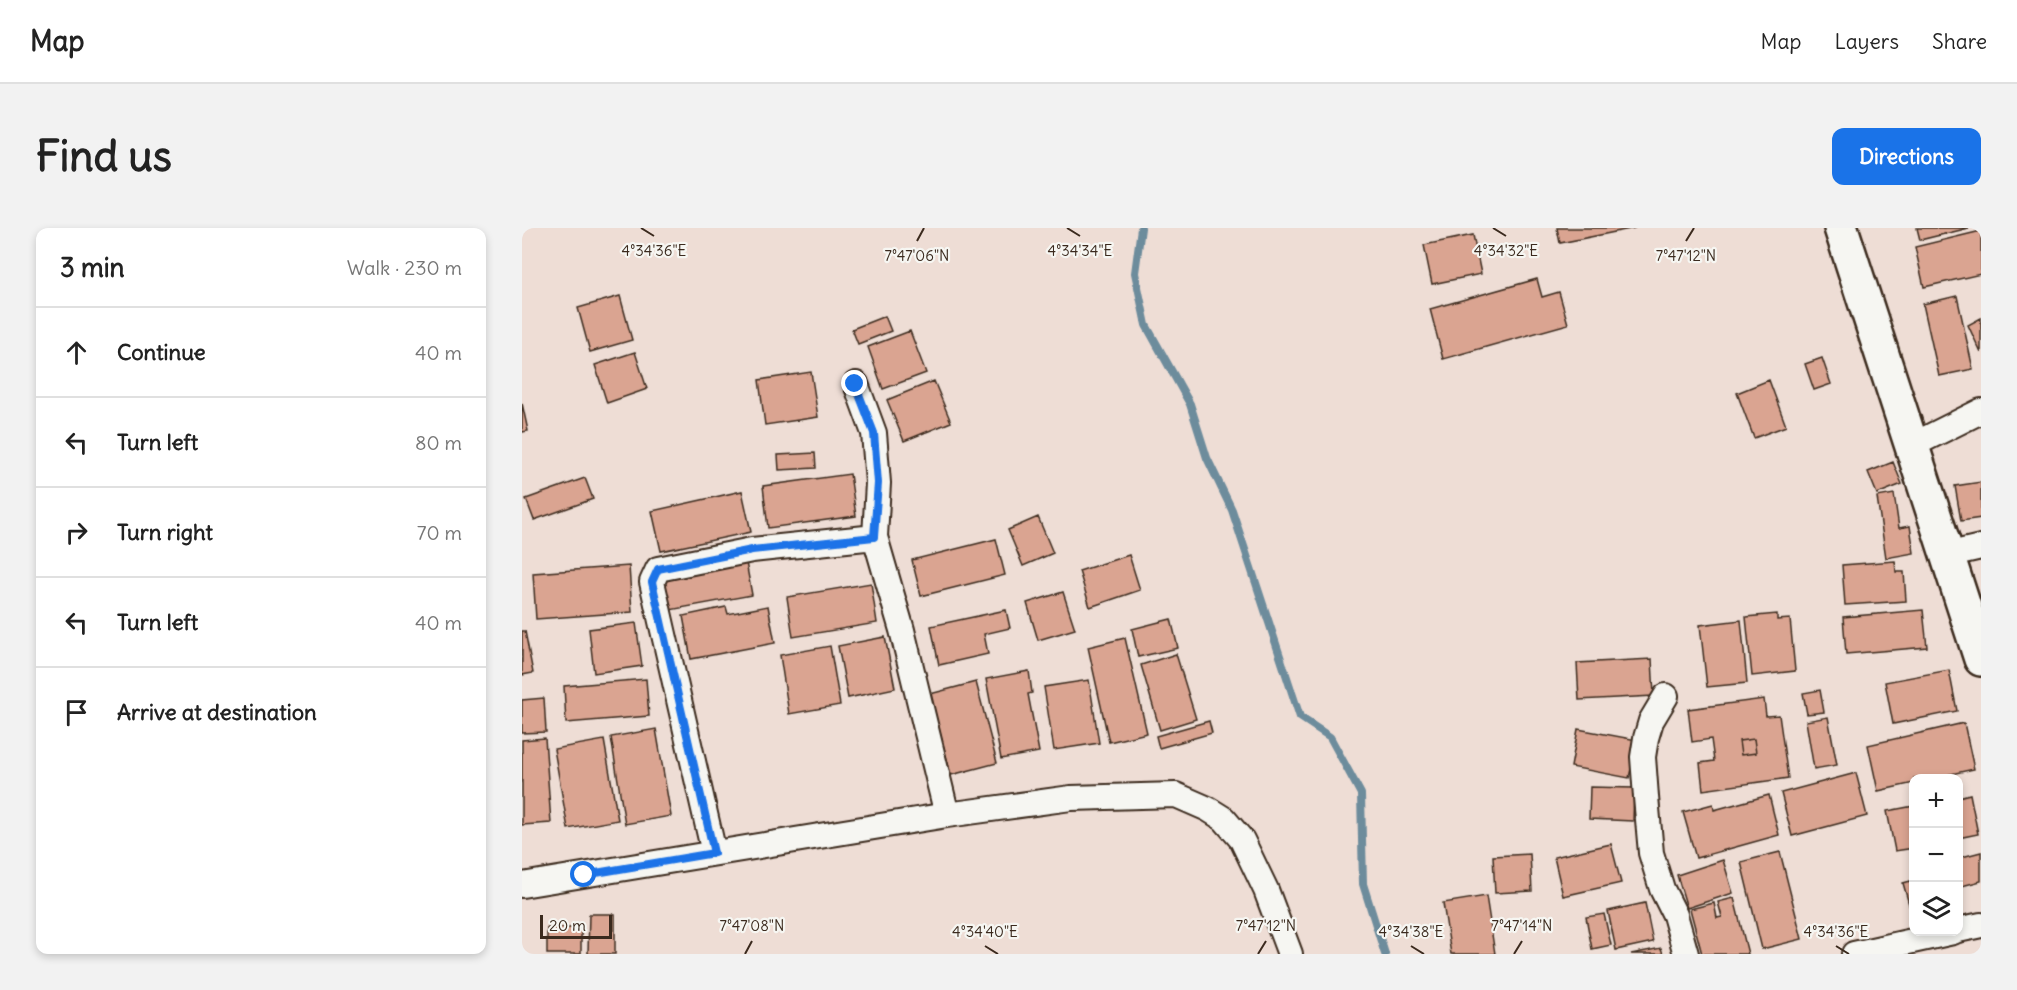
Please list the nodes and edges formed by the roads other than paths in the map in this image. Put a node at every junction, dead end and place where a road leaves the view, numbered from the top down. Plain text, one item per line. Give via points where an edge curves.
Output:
1 (1840, 228) edge
2 (855, 384) dead end
3 (1981, 411) edge
4 (1911, 446) junction
5 (874, 537) junction
6 (1981, 547) edge
7 (1946, 555) junction
8 (1981, 659) edge
9 (1666, 696) dead end
10 (947, 815) junction
11 (714, 853) junction
12 (522, 885) edge
13 (1981, 925) edge
14 (1963, 929) edge
15 (1935, 936) edge
16 (1290, 954) edge
17 (1686, 954) edge
18 (1854, 954) edge

1 - 4 main road
2 - 5 street via 874,433 878,483
3 - 4 street
4 - 7 main road
5 - 10 street via 902,630
5 - 11 street via 752,550 658,569 654,575 652,582
6 - 7 street
7 - 8 main road
9 - 17 street via 1646,738 1646,797 1651,853
10 - 11 street
10 - 16 street via 1071,798 1176,795 1191,801 1224,819 1242,840
11 - 12 street
13 - 14 street
15 - 18 street

